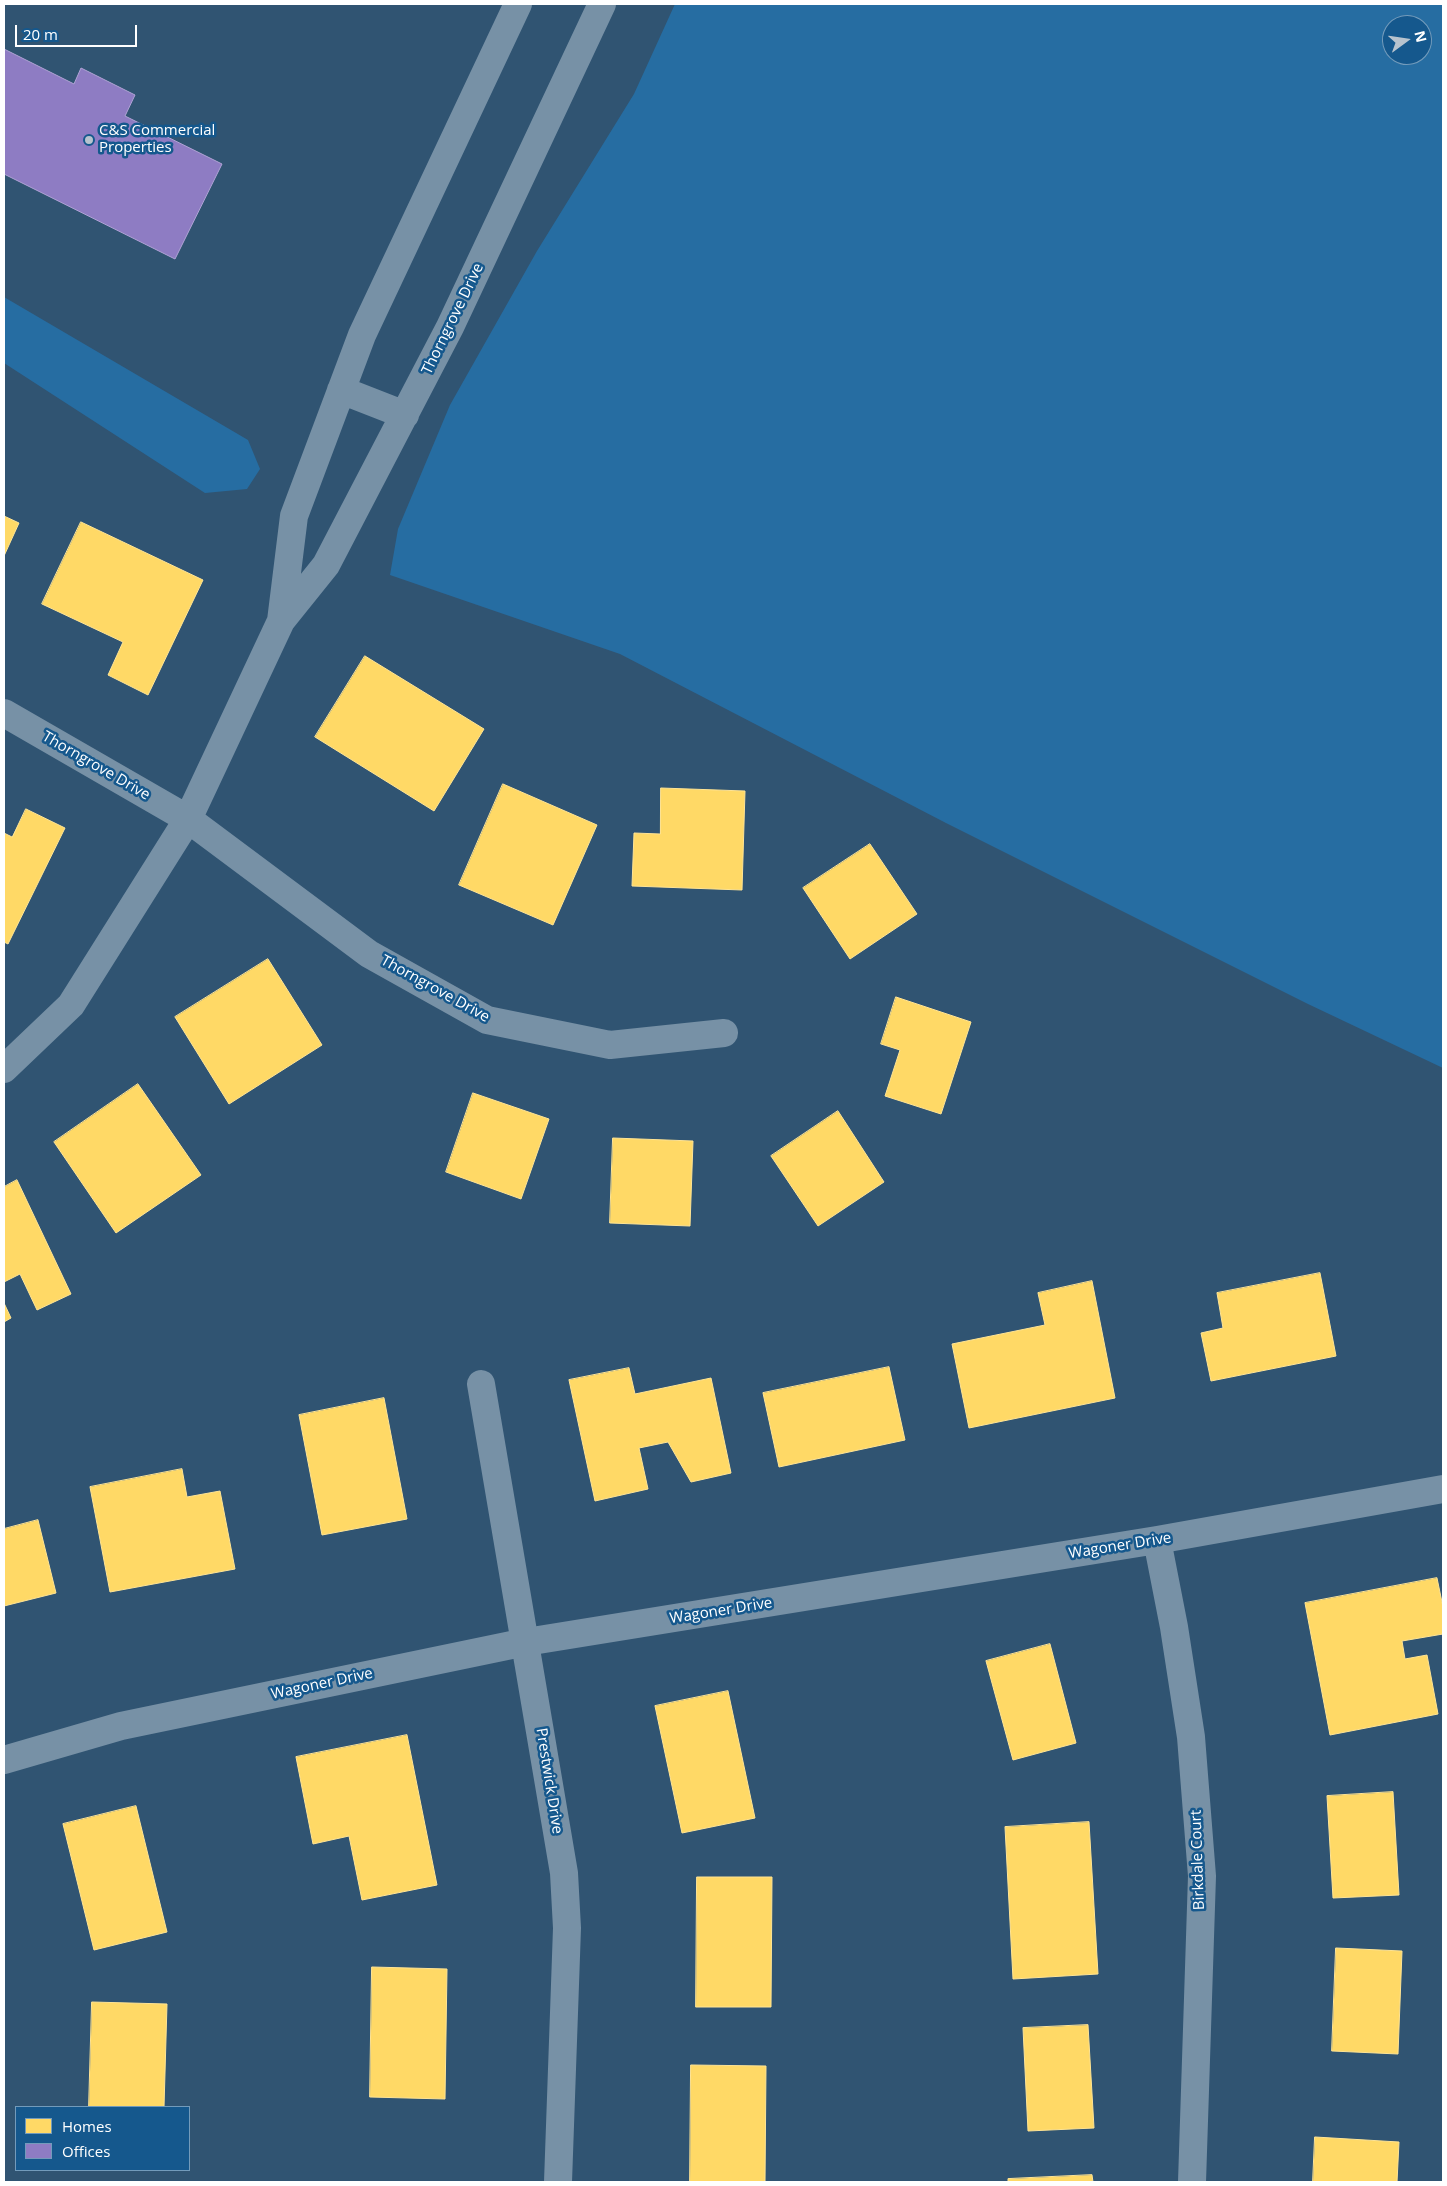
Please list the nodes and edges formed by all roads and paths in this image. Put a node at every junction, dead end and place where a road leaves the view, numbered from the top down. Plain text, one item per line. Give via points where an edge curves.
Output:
1 (518, 4) edge
2 (602, 4) edge
3 (341, 390) junction
4 (405, 415) junction
5 (281, 621) junction
6 (4, 713) edge
7 (188, 819) junction
8 (724, 1034) dead end
9 (4, 1069) edge
10 (481, 1384) dead end
11 (1443, 1489) edge
12 (1157, 1540) junction
13 (526, 1642) junction
14 (4, 1760) edge
15 (558, 2182) edge
16 (1192, 2182) edge

1 - 3 street, Thorngrove Drive via 362,336
2 - 4 street, Thorngrove Drive via 450,327
3 - 4 street
3 - 5 street, Thorngrove Drive via 294,516
4 - 5 street, Thorngrove Drive via 326,564
5 - 7 street, Thorngrove Drive
6 - 7 street, Thorngrove Drive
7 - 8 street, Thorngrove Drive via 369,954 487,1020 610,1045
7 - 9 street, Thorngrove Drive via 71,1006
10 - 13 street, Prestwick Drive
11 - 12 street, Wagoner Drive
12 - 13 street, Wagoner Drive
12 - 16 street, Birkdale Court via 1192,1737 1202,1876
13 - 14 street, Wagoner Drive via 121,1726
13 - 15 street, Prestwick Drive via 566,1900

